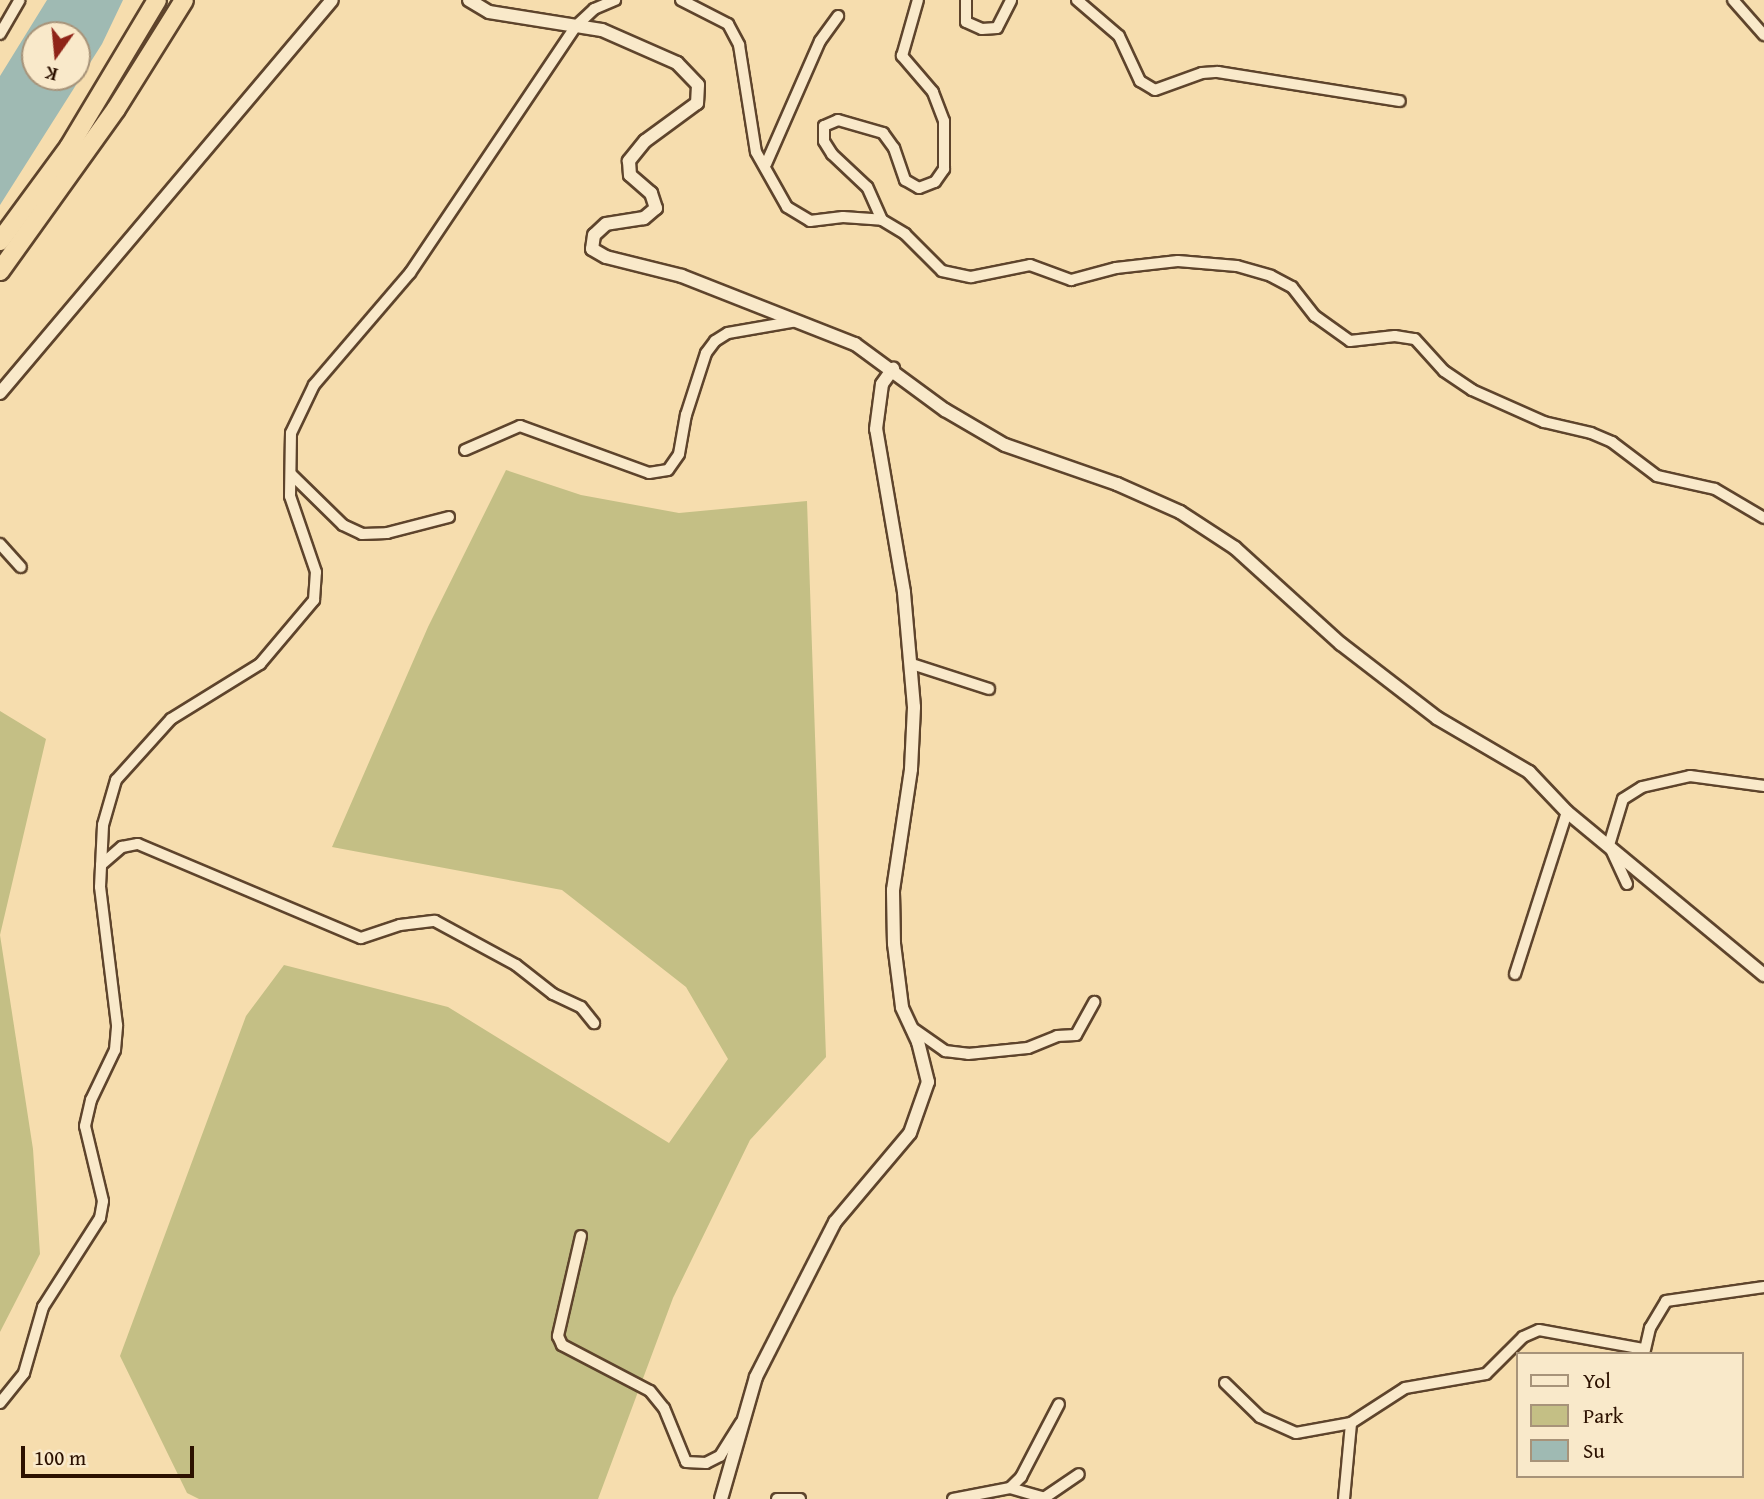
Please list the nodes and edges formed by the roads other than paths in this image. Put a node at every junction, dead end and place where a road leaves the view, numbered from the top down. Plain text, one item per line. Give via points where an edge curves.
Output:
1 (20, 0) edge
2 (157, 0) edge
3 (184, 0) edge
4 (331, 0) edge
5 (469, 0) edge
6 (615, 0) edge
7 (681, 0) edge
8 (918, 0) edge
9 (966, 0) edge
10 (1011, 0) edge
11 (1077, 0) edge
12 (1733, 0) edge
13 (838, 16) dead end
14 (576, 26) junction
15 (0, 34) edge
16 (1764, 36) edge
17 (1400, 101) dead end
18 (766, 164) junction
19 (882, 220) junction
20 (0, 241) edge
21 (0, 271) edge
22 (797, 321) junction
23 (893, 369) junction
24 (0, 393) edge
25 (465, 450) dead end
26 (290, 474) junction
27 (449, 517) dead end
28 (1764, 518) edge
29 (0, 544) edge
30 (21, 567) dead end
31 (912, 664) junction
32 (989, 689) dead end
33 (1764, 786) edge
34 (1567, 812) junction
35 (1609, 845) junction
36 (101, 865) junction
37 (1627, 884) dead end
38 (1515, 974) dead end
39 (1764, 975) edge
40 (1094, 1002) dead end
41 (594, 1023) dead end
42 (909, 1025) junction
43 (581, 1236) dead end
44 (1764, 1287) edge
45 (1644, 1351) edge
46 (1225, 1383) dead end
47 (0, 1403) edge
48 (1059, 1404) dead end
49 (742, 1420) junction
50 (1351, 1423) junction
51 (1079, 1474) dead end
52 (1010, 1488) junction
53 (722, 1499) edge
54 (778, 1499) edge
55 (800, 1499) edge
56 (953, 1499) edge
57 (1344, 1499) edge

1 - 15 street
2 - 20 highway via 69,147
3 - 21 highway via 116,109
4 - 24 street
5 - 14 street via 489,12
6 - 14 street via 594,9
7 - 18 street via 728,24 739,45 756,152
8 - 19 street via 902,56 933,92 944,121 944,169 935,182 919,188 905,180 894,148 883,133 838,120 824,126 824,141 832,154 867,187
9 - 10 street via 966,22 982,29 997,29
11 - 17 street via 1119,36 1140,81 1154,90 1218,72
12 - 16 street
13 - 18 street via 820,41
14 - 22 street via 602,30 677,63 698,85 697,103 645,141 629,160 629,175 651,193 656,208 644,218 606,224 594,235 592,249 606,257 682,276
14 - 26 street via 410,273 314,385 291,433
18 - 19 street via 788,207 810,221 843,217
19 - 28 street via 905,234 942,271 971,277 1030,265 1071,280 1116,268 1178,261 1237,266 1272,276 1292,287 1315,316 1350,341 1395,336 1415,339 1444,371 1472,390 1544,422 1612,442 1657,476 1715,489
22 - 23 street via 855,344
22 - 25 street via 728,333 715,341 706,353 686,415 679,454 668,470 649,473 520,426
23 - 31 street via 882,384 876,429
23 - 34 street via 945,410 1005,445 1117,484 1180,512 1234,548 1341,644 1437,718 1530,772
26 - 27 street via 343,525 362,534 387,533
26 - 36 street via 290,496 316,572 314,600 260,664 171,719 117,780 103,825
29 - 30 street
31 - 32 street
31 - 42 street via 911,769 893,890 895,965
33 - 35 street via 1690,776 1642,787 1623,799
34 - 35 street
34 - 38 street
35 - 37 street
35 - 39 street
36 - 41 street via 122,847 138,844 353,937 435,921 516,965 553,994 581,1007
36 - 47 street via 117,1025 115,1050 91,1100 85,1126 103,1201 100,1218 43,1307 24,1373
40 - 42 street via 1076,1035 1057,1036 1028,1048 968,1054 945,1051
42 - 49 street via 919,1042 928,1082 918,1118 835,1222 756,1377
43 - 49 street via 558,1336 562,1345 650,1391 664,1408 686,1462 706,1463 720,1456
44 - 45 street via 1666,1301 1655,1316
45 - 50 street via 1539,1329 1523,1337 1486,1374 1405,1388
46 - 50 street via 1260,1417 1284,1431
48 - 52 street via 1021,1477
49 - 53 street
50 - 57 street
51 - 52 street via 1044,1498
52 - 56 street
54 - 55 street

